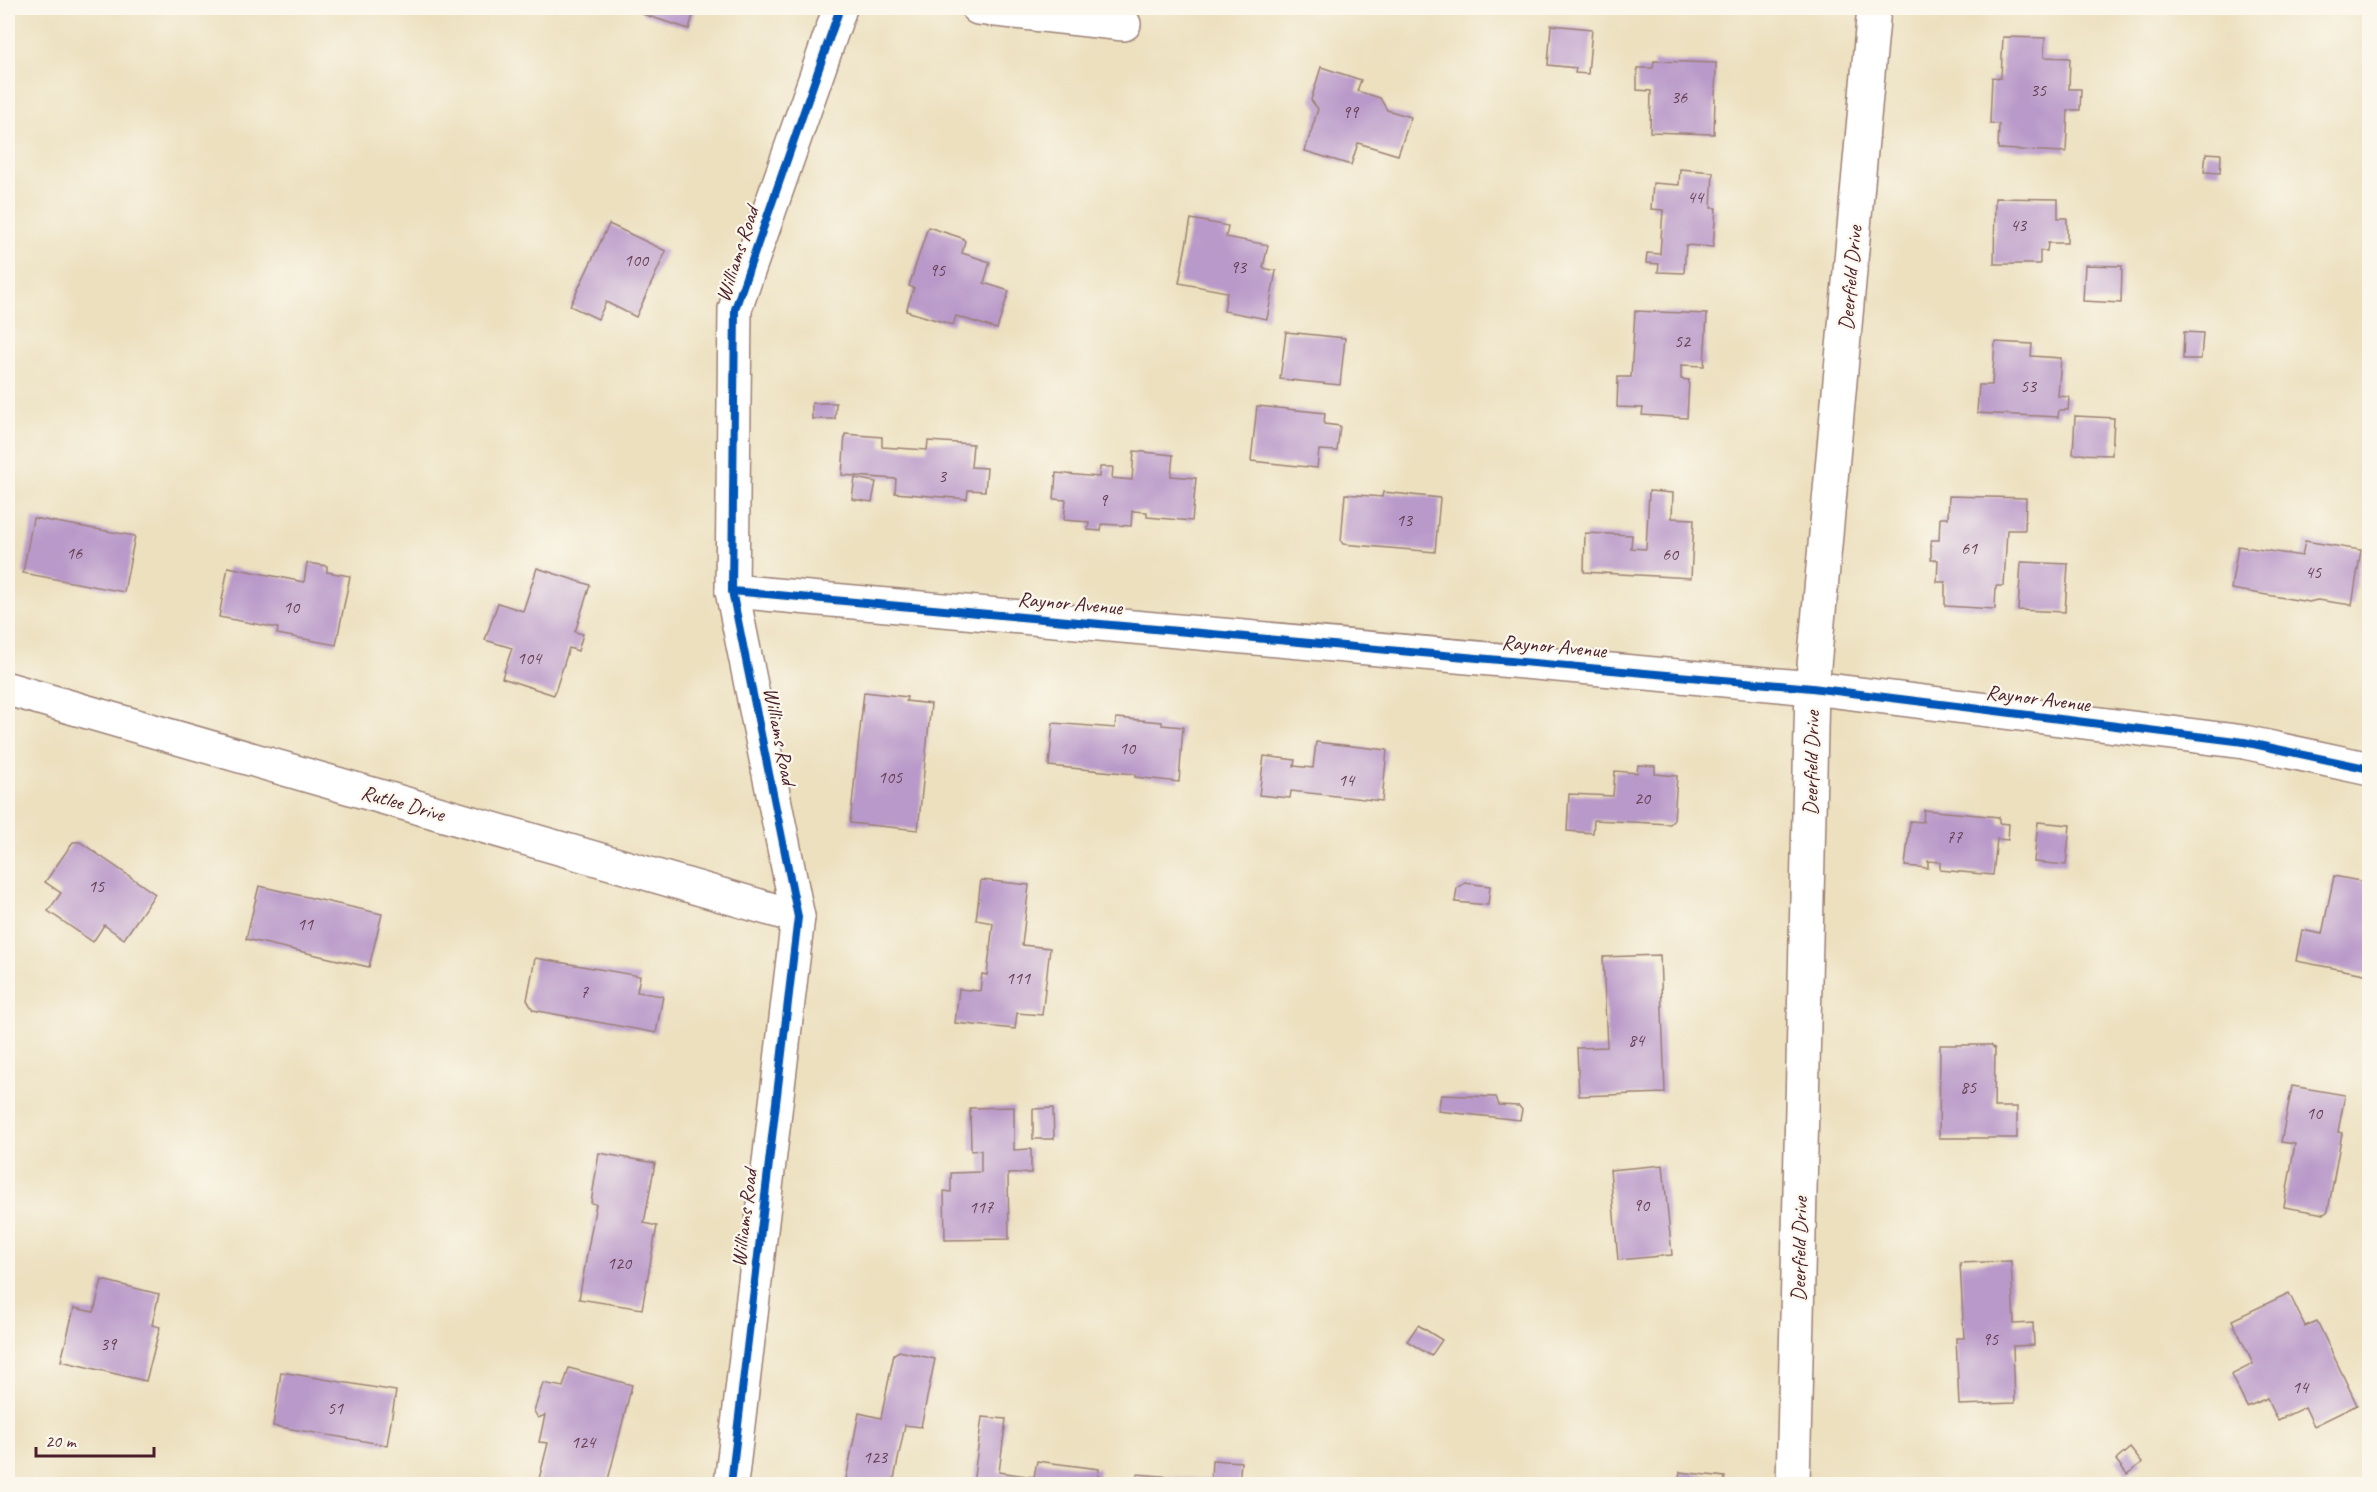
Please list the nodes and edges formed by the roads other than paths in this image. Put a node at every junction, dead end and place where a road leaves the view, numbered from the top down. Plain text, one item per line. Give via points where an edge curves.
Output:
1 (840, 8) edge
2 (978, 8) edge
3 (1874, 8) edge
4 (1124, 24) dead end
5 (732, 591) junction
6 (1812, 688) junction
7 (8, 689) edge
8 (2370, 769) edge
9 (798, 917) junction
10 (731, 1485) edge
11 (1794, 1485) edge

1 - 5 street, Williams Road via 735,309
2 - 4 street
3 - 6 street, Deerfield Drive
5 - 6 street, Raynor Avenue
5 - 9 street, Williams Road
6 - 8 street, Raynor Avenue via 2244,742
6 - 11 street, Deerfield Drive
7 - 9 street, Rutlee Drive
9 - 10 street, Williams Road

